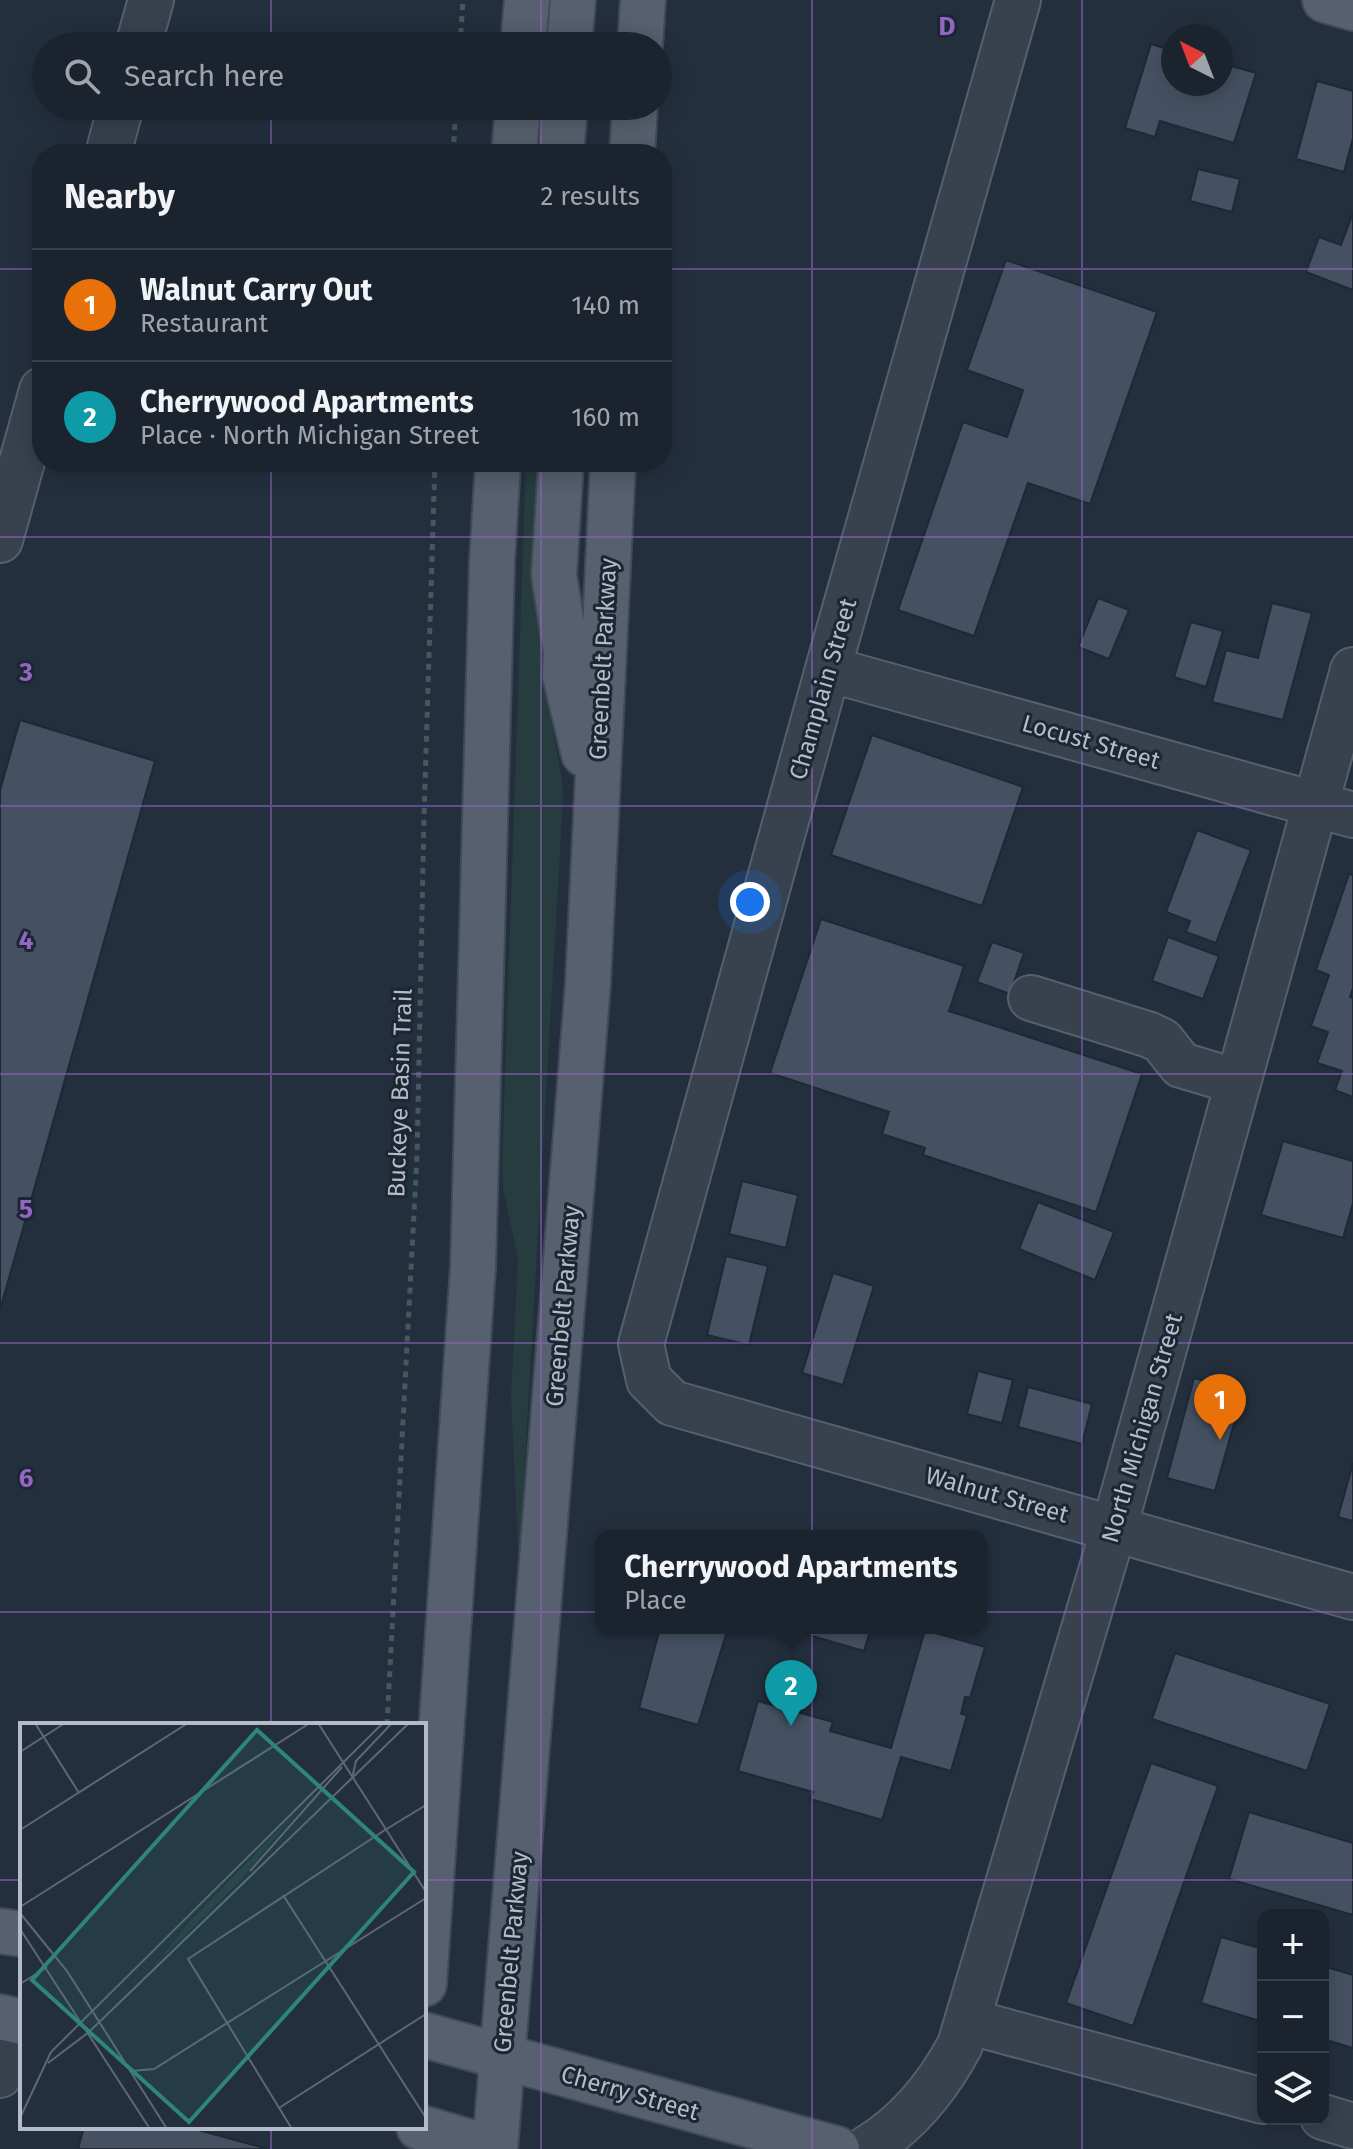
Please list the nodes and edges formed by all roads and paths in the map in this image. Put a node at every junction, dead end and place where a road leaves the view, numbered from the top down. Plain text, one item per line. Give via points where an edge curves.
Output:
1 (151, 0) edge
2 (463, 0) edge
3 (527, 0) edge
4 (573, 0) edge
5 (643, 0) edge
6 (1018, 0) edge
7 (1325, 0) edge
8 (1353, 8) edge
9 (142, 32) edge
10 (461, 32) edge
11 (524, 32) edge
12 (570, 32) edge
13 (641, 32) edge
14 (117, 120) edge
15 (455, 120) edge
16 (517, 120) edge
17 (564, 120) edge
18 (634, 120) edge
19 (111, 144) edge
20 (454, 144) edge
21 (515, 144) edge
22 (562, 144) edge
23 (633, 144) edge
24 (32, 426) edge
25 (435, 472) edge
26 (497, 472) edge
27 (560, 472) edge
28 (613, 472) edge
29 (0, 540) edge
30 (828, 669) junction
31 (1353, 670) edge
32 (596, 807) junction
33 (1334, 810) edge
34 (1031, 998) dead end
35 (1238, 1082) junction
36 (649, 1380) joint
37 (1114, 1528) junction
38 (1353, 1597) edge
39 (387, 1723) edge
40 (0, 1931) edge
41 (20, 1934) edge
42 (426, 1955) edge
43 (13, 2020) edge
44 (963, 2033) junction
45 (426, 2036) edge
46 (503, 2057) junction
47 (0, 2075) edge
48 (1257, 2100) edge
49 (1329, 2119) edge
50 (1353, 2126) edge
51 (416, 2129) edge
52 (423, 2129) edge
53 (411, 2149) edge
54 (494, 2149) edge
55 (837, 2149) edge
56 (866, 2149) edge

1 - 9 street
2 - 10 path
3 - 11 main road
4 - 12 main road
5 - 13 main road
6 - 30 street, Champlain Street
7 - 8 main road
14 - 19 street
15 - 20 path
16 - 21 main road
17 - 22 main road
18 - 23 main road
24 - 29 street
25 - 39 path, Buckeye Basin Trail via 417,1156
26 - 42 main road via 473,1267
27 - 32 main road via 554,575 565,675
28 - 32 main road, Greenbelt Parkway
30 - 33 street, Locust Street
30 - 36 street, Champlain Street via 641,1344
31 - 33 street, North Michigan Street
32 - 46 main road, Greenbelt Parkway via 588,983
33 - 35 street, North Michigan Street
34 - 35 street via 1150,1035 1162,1041 1181,1065
35 - 37 street, North Michigan Street
36 - 37 street, Walnut Street via 672,1403
37 - 38 street, Walnut Street
37 - 44 street, North Michigan Street
40 - 41 main road
43 - 47 street
44 - 48 street
44 - 56 street, North Michigan Street via 946,2071 916,2110
45 - 46 main road, Cherry Street
46 - 54 main road, Greenbelt Parkway
46 - 55 main road, Cherry Street
49 - 50 street
51 - 53 main road
52 - 54 main road

